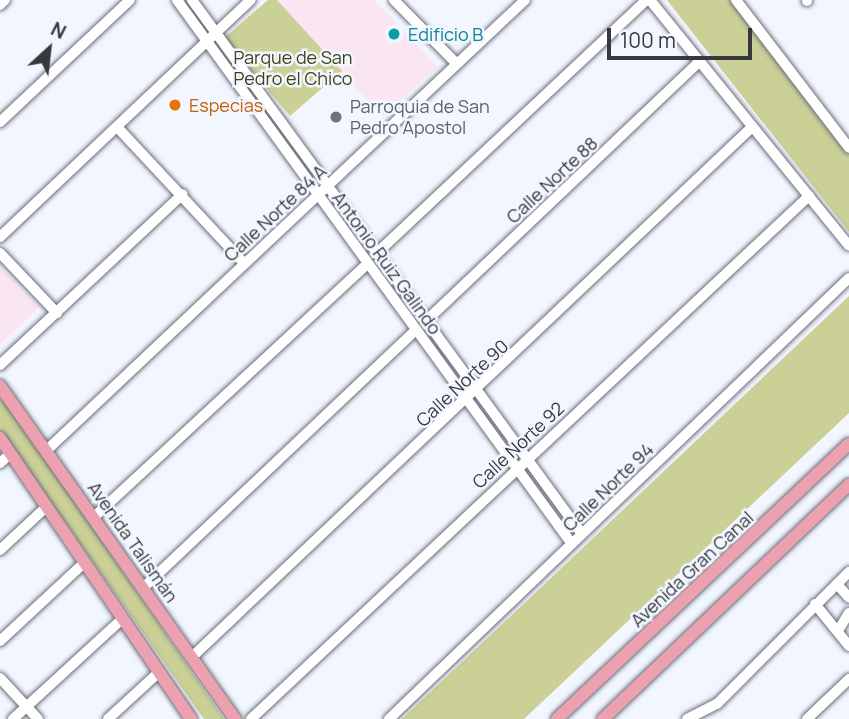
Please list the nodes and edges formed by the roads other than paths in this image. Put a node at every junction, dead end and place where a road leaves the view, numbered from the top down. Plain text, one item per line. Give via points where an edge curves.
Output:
1 (5, 0) edge
2 (130, 0) edge
3 (177, 0) edge
4 (192, 0) edge
5 (251, 0) edge
6 (394, 0) edge
7 (525, 0) edge
8 (648, 0) edge
9 (736, 0) edge
10 (0, 5) edge
11 (216, 33) junction
12 (207, 41) junction
13 (699, 62) junction
14 (456, 63) junction
15 (0, 122) edge
16 (118, 128) junction
17 (751, 128) junction
18 (849, 148) edge
19 (327, 186) junction
20 (183, 194) junction
21 (317, 195) junction
22 (809, 196) junction
23 (0, 237) edge
24 (849, 246) edge
25 (0, 253) edge
26 (377, 253) junction
27 (244, 263) junction
28 (367, 264) junction
29 (849, 278) edge
30 (57, 313) junction
31 (426, 321) junction
32 (416, 330) junction
33 (0, 365) edge
34 (0, 386) edge
35 (477, 390) junction
36 (468, 398) junction
37 (0, 438) edge
38 (849, 444) edge
39 (48, 449) junction
40 (10, 454) junction
41 (527, 459) junction
42 (0, 463) edge
43 (518, 467) junction
44 (849, 485) edge
45 (44, 509) junction
46 (94, 517) junction
47 (582, 534) junction
48 (572, 544) junction
49 (0, 550) edge
50 (83, 564) junction
51 (849, 572) edge
52 (836, 584) junction
53 (143, 588) junction
54 (849, 598) edge
55 (815, 604) junction
56 (849, 613) edge
57 (121, 620) junction
58 (838, 631) junction
59 (0, 641) edge
60 (849, 646) edge
61 (192, 657) junction
62 (158, 673) junction
63 (0, 678) edge
64 (849, 679) edge
65 (27, 707) junction
66 (13, 719) edge
67 (38, 719) edge
68 (108, 719) edge
69 (191, 719) edge
70 (235, 719) edge
71 (251, 719) edge
72 (389, 719) edge
73 (557, 719) edge
74 (603, 719) edge
75 (687, 719) edge
76 (807, 719) edge

1 - 10 street
2 - 15 street
3 - 12 street, Antonio Ruiz Galindo
4 - 11 street, Antonio Ruiz Galindo
5 - 11 street
6 - 14 street
7 - 14 street, Calle Norte 84 A
8 - 13 street
8 - 26 street
9 - 18 street
11 - 12 street
11 - 19 street, Antonio Ruiz Galindo
12 - 16 street
12 - 21 street, Antonio Ruiz Galindo
13 - 17 street
13 - 31 street, Calle Norte 88
14 - 19 street, Calle Norte 84 A
16 - 20 street
16 - 23 street
17 - 22 street
17 - 35 street, Calle Norte 90
19 - 21 street, Calle Norte 84 A
19 - 26 street, Antonio Ruiz Galindo
20 - 27 street
20 - 30 street
21 - 27 street, Calle Norte 84 A
21 - 28 street, Antonio Ruiz Galindo
22 - 24 street
22 - 41 street, Calle Norte 92
25 - 30 street
26 - 31 street, Antonio Ruiz Galindo
27 - 39 street, Calle Norte 84 A
28 - 32 street, Antonio Ruiz Galindo
28 - 46 street
29 - 47 street, Calle Norte 94
30 - 33 street
31 - 35 street, Antonio Ruiz Galindo
32 - 36 street, Antonio Ruiz Galindo
32 - 53 street
34 - 39 main road, Avenida Talismán
35 - 36 street, Calle Norte 90
35 - 41 street, Antonio Ruiz Galindo
36 - 43 street, Antonio Ruiz Galindo
36 - 61 street, Calle Norte 90
37 - 40 main road
38 - 73 main road, Avenida Gran Canal
39 - 46 main road, Avenida Talismán
40 - 42 street
40 - 45 main road
41 - 43 street, Calle Norte 92
41 - 47 street, Antonio Ruiz Galindo
43 - 48 street, Antonio Ruiz Galindo
43 - 71 street, Calle Norte 92
44 - 74 main road
45 - 49 street
45 - 50 main road
46 - 53 main road, Avenida Talismán
47 - 48 street, Calle Norte 94
48 - 72 street, Calle Norte 94
50 - 57 main road
50 - 59 street
51 - 52 street
52 - 54 street
52 - 55 street
53 - 61 main road, Avenida Talismán
55 - 58 street
55 - 75 street via 717,704
56 - 58 street
57 - 62 main road
57 - 65 street
58 - 60 street
61 - 70 main road, Avenida Talismán
62 - 68 street
62 - 69 main road
63 - 65 street
64 - 76 street
65 - 66 street
65 - 67 street

